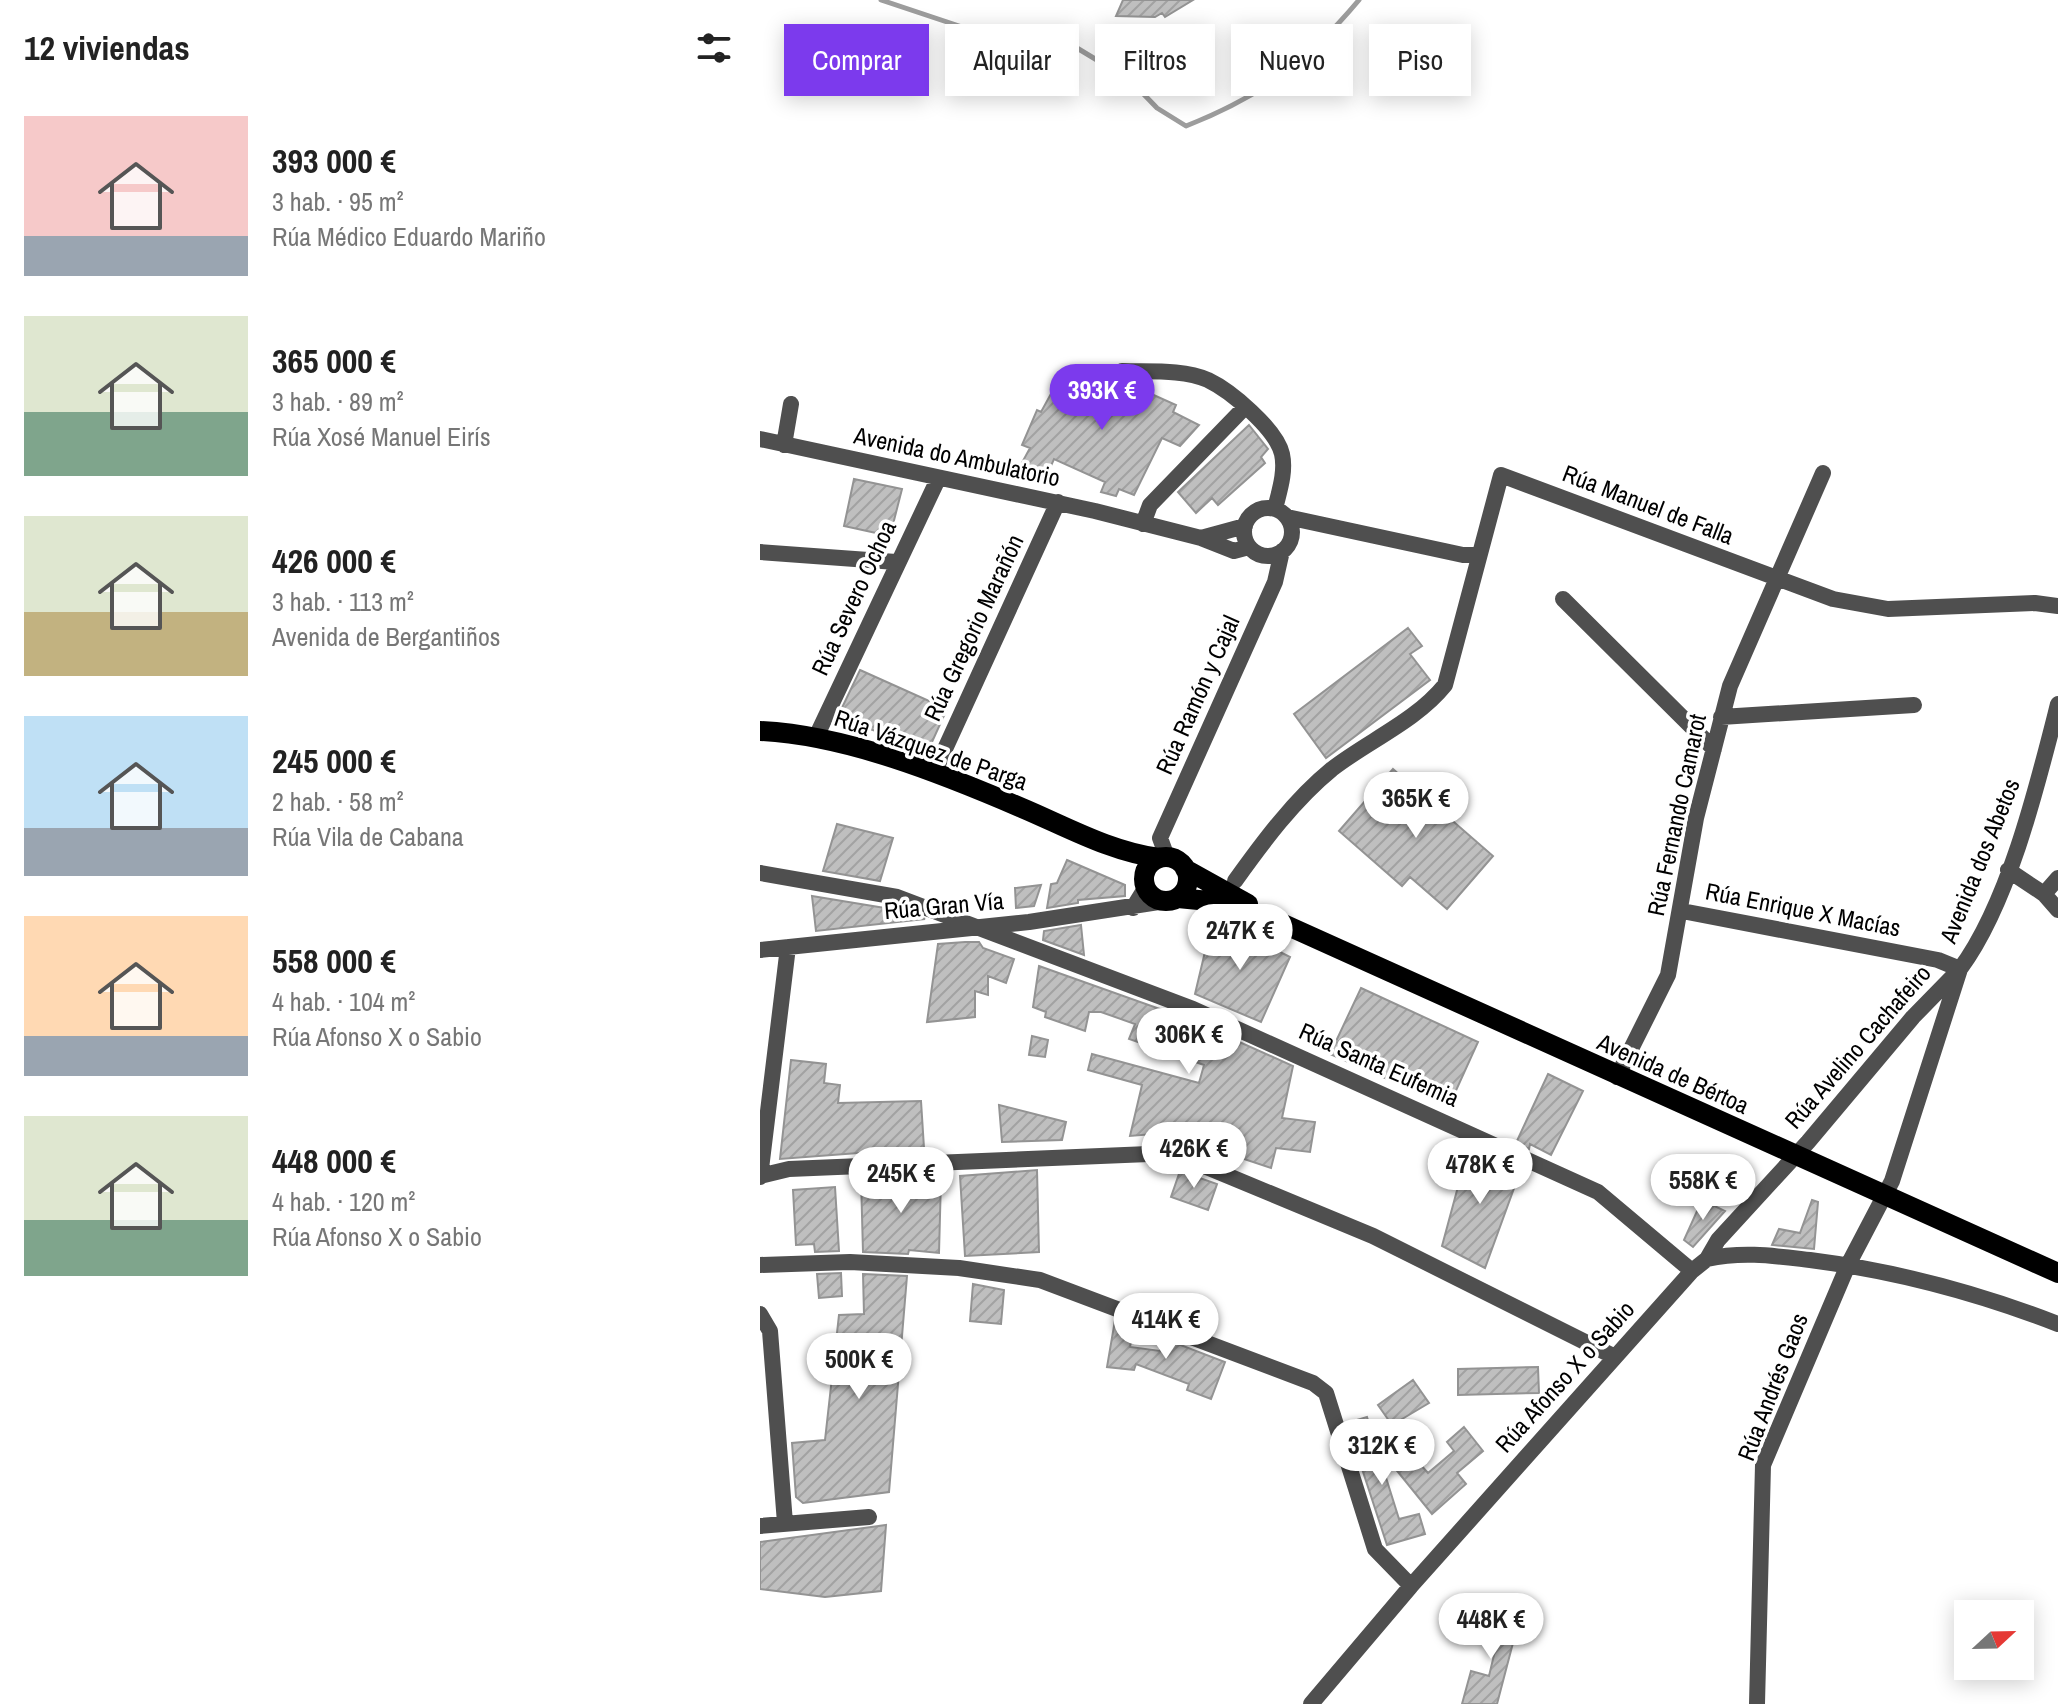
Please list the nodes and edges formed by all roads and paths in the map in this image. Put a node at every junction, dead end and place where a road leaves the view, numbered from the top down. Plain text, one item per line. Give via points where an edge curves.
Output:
1 (1122, 371) dead end
2 (791, 404) dead end
3 (1245, 407) junction
4 (760, 439) edge
5 (784, 445) junction
6 (1823, 473) dead end
7 (938, 479) junction
8 (1058, 502) junction
9 (1281, 513) junction
10 (1143, 524) junction
11 (1245, 526) junction
12 (1324, 526) junction
13 (1201, 538) junction
14 (1287, 545) junction
15 (1249, 547) junction
16 (760, 552) edge
17 (1477, 555) junction
18 (896, 562) junction
19 (1778, 581) junction
20 (1563, 599) dead end
21 (2058, 606) edge
22 (2058, 704) edge
23 (1914, 705) dead end
24 (1721, 717) junction
25 (760, 731) edge
26 (816, 737) junction
27 (1714, 749) junction
28 (934, 773) junction
29 (1125, 853) junction
30 (1163, 858) junction
31 (1185, 869) junction
32 (2008, 870) junction
33 (760, 873) edge
34 (2058, 878) edge
35 (1208, 880) junction
36 (1235, 881) junction
37 (1145, 884) junction
38 (2044, 894) junction
39 (1172, 900) junction
40 (1250, 905) junction
41 (1133, 908) junction
42 (2058, 910) edge
43 (1682, 911) junction
44 (1268, 917) junction
45 (977, 927) junction
46 (788, 947) junction
47 (760, 950) edge
48 (1960, 969) junction
49 (1913, 1017) junction
50 (1939, 1033) junction
51 (1617, 1077) junction
52 (1793, 1157) junction
53 (760, 1176) edge
54 (1885, 1198) junction
55 (1707, 1259) junction
56 (760, 1265) edge
57 (1848, 1265) junction
58 (1692, 1271) junction
59 (2058, 1273) edge
60 (760, 1314) edge
61 (2058, 1324) edge
62 (1615, 1357) junction
63 (869, 1517) dead end
64 (785, 1523) junction
65 (760, 1526) edge
66 (1411, 1586) junction
67 (1311, 1704) edge
68 (1757, 1704) edge

1 - 3 street via 1173,372 1208,380
2 - 5 street
3 - 9 street via 1270,428 1282,453
3 - 10 street via 1150,505
4 - 5 street, Avenida do Ambulatorio
5 - 7 street, Avenida do Ambulatorio
6 - 19 street, Rúa Fernando Camarot
7 - 8 street, Avenida do Ambulatorio
7 - 18 street, Rúa Severo Ochoa
8 - 10 street, Avenida do Ambulatorio
8 - 28 street, Rúa Gregorio Marañón
9 - 11 street via 1260,509
9 - 12 street
9 - 14 street
10 - 13 street, Avenida do Ambulatorio
11 - 13 street, Avenida do Ambulatorio
11 - 15 street
12 - 14 street via 1300,531
12 - 17 street
13 - 15 street, Avenida do Ambulatorio via 1234,551
14 - 15 street via 1268,556
14 - 30 street, Rúa Ramón y Cajal via 1160,838
16 - 18 street
17 - 19 street, Rúa Manuel de Falla via 1501,475
17 - 36 street via 1445,685 1427,705 1313,786
18 - 26 street, Rúa Severo Ochoa
19 - 21 street, Rúa Manuel de Falla via 1888,609
19 - 24 street, Rúa Fernando Camarot
20 - 27 street
22 - 32 street, Avenida dos Abetos via 2036,793
23 - 24 street
24 - 27 street, Rúa Fernando Camarot
25 - 26 main road, Rúa Vázquez de Parga
26 - 28 main road, Rúa Vázquez de Parga
27 - 43 street, Rúa Fernando Camarot via 1696,818
28 - 29 main road, Rúa Vázquez de Parga
29 - 30 main road, Rúa Vázquez de Parga
29 - 37 main road
30 - 31 main road
30 - 37 main road via 1148,868
31 - 35 main road, Avenida de Bértoa
31 - 39 main road via 1188,882
32 - 38 street
32 - 48 street, Avenida dos Abetos
33 - 45 street, Rúa Santa Eufemia via 897,897
34 - 38 street
35 - 36 street
35 - 40 main road, Avenida de Bértoa
36 - 40 street
37 - 39 main road via 1154,897
37 - 41 street
38 - 42 street
39 - 41 street, Rúa Gran Vía
39 - 44 main road, Avenida de Bértoa via 1209,901
40 - 44 main road, Avenida de Bértoa
41 - 45 street, Rúa Gran Vía
43 - 48 street, Rúa Enrique X Macías via 1938,960
43 - 51 street, Rúa Fernando Camarot via 1668,975
44 - 51 main road, Avenida de Bértoa
45 - 46 street, Rúa Gran Vía
45 - 58 street, Rúa Santa Eufemia via 1207,1015 1598,1192
46 - 47 street, Rúa Gran Vía
46 - 53 street
48 - 49 street, Rúa Avelino Cachafeiro
48 - 50 street, Avenida dos Abetos
49 - 50 street via 1930,1022
49 - 52 street, Rúa Avelino Cachafeiro
50 - 54 street, Avenida dos Abetos
51 - 52 main road, Avenida de Bértoa
52 - 54 main road, Avenida de Bértoa
52 - 55 street, Rúa Afonso X o Sabio
53 - 62 street via 789,1169 1173,1153 1373,1236
54 - 57 street, Rúa Andrés Gaos
54 - 59 main road, Avenida de Bértoa
55 - 57 street via 1753,1253
55 - 58 street, Rúa Afonso X o Sabio
56 - 66 street via 912,1265 1040,1280 1313,1383 1326,1393 1375,1549
57 - 61 street via 1966,1292
57 - 68 street, Rúa Andrés Gaos via 1763,1465
58 - 62 street, Rúa Afonso X o Sabio
60 - 64 street via 770,1331
62 - 66 street, Rúa Afonso X o Sabio
63 - 64 street
64 - 65 street
66 - 67 street, Rúa Afonso X o Sabio

